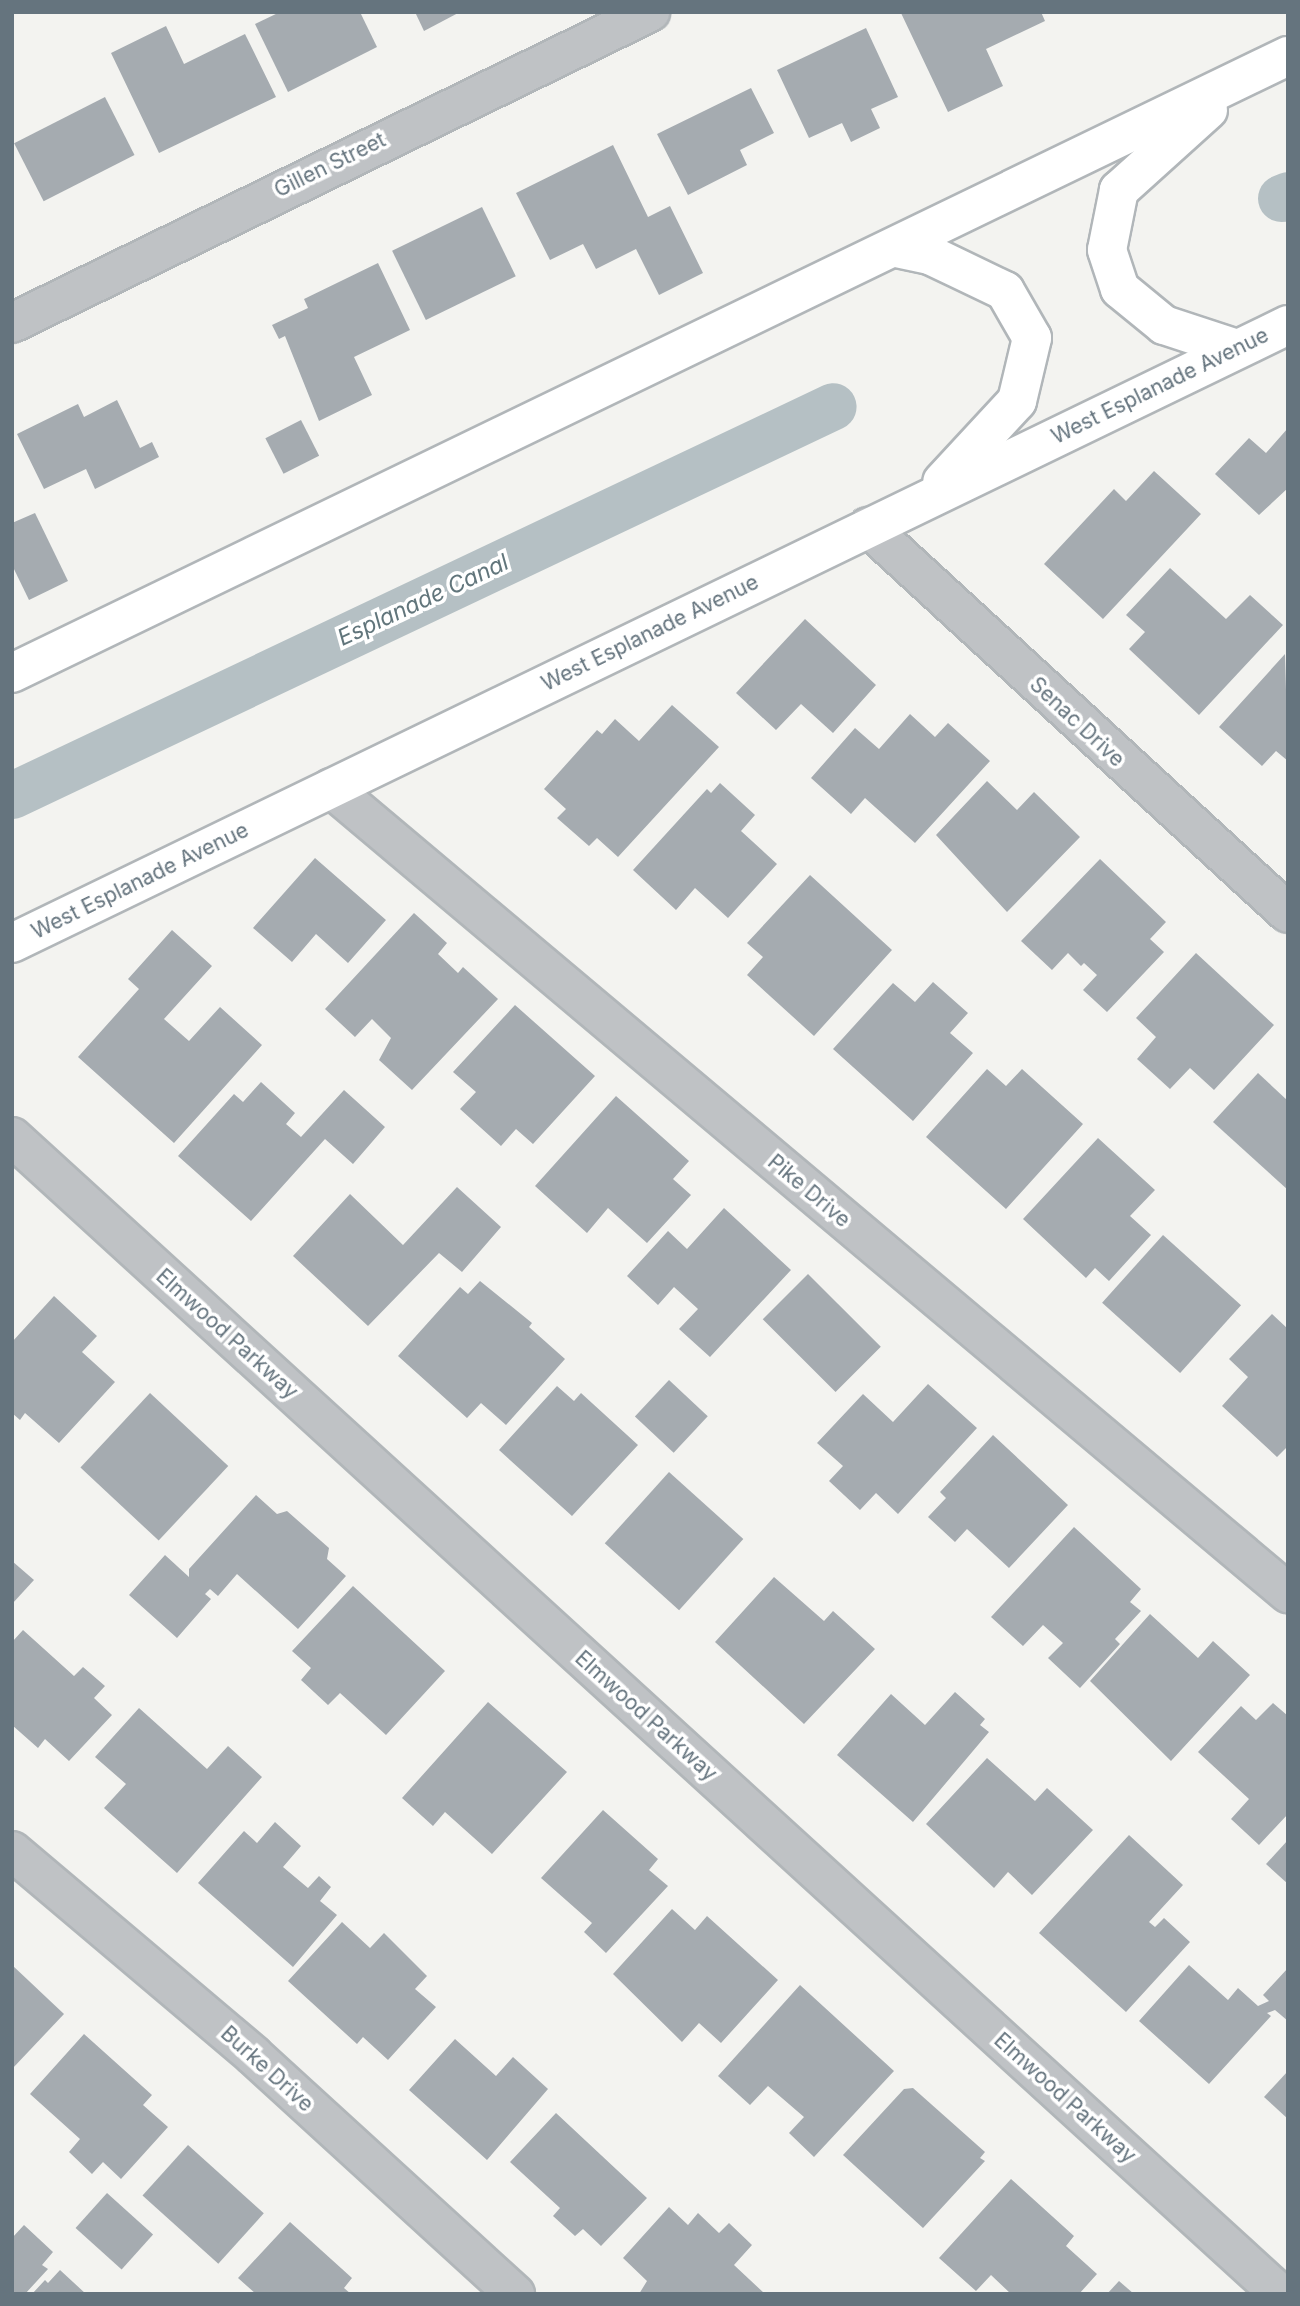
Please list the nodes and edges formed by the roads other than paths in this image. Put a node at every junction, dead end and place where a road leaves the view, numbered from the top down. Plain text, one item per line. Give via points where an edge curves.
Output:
1 (650, 12) edge
2 (1288, 56) edge
3 (1244, 78) junction
4 (896, 248) junction
5 (12, 323) edge
6 (1288, 325) edge
7 (1237, 349) junction
8 (926, 499) junction
9 (868, 527) junction
10 (12, 673) edge
11 (331, 788) junction
12 (1288, 913) edge
13 (12, 943) edge
14 (12, 1138) edge
15 (1288, 1593) edge
16 (12, 1852) edge
17 (515, 2294) edge
18 (1280, 2294) edge

1 - 5 street, Gillen Street
2 - 3 main road
3 - 4 main road
3 - 7 main road via 1119,190 1107,250 1120,289 1164,325
4 - 8 main road via 930,256 1005,291 1032,338 1017,401
4 - 10 main road
6 - 7 main road, West Esplanade Avenue
7 - 8 main road, West Esplanade Avenue
8 - 9 main road, West Esplanade Avenue
9 - 11 main road, West Esplanade Avenue
9 - 12 street, Senac Drive
11 - 13 main road, West Esplanade Avenue
11 - 15 street, Pike Drive
14 - 18 street, Elmwood Parkway
16 - 17 street, Burke Drive via 253,2054

